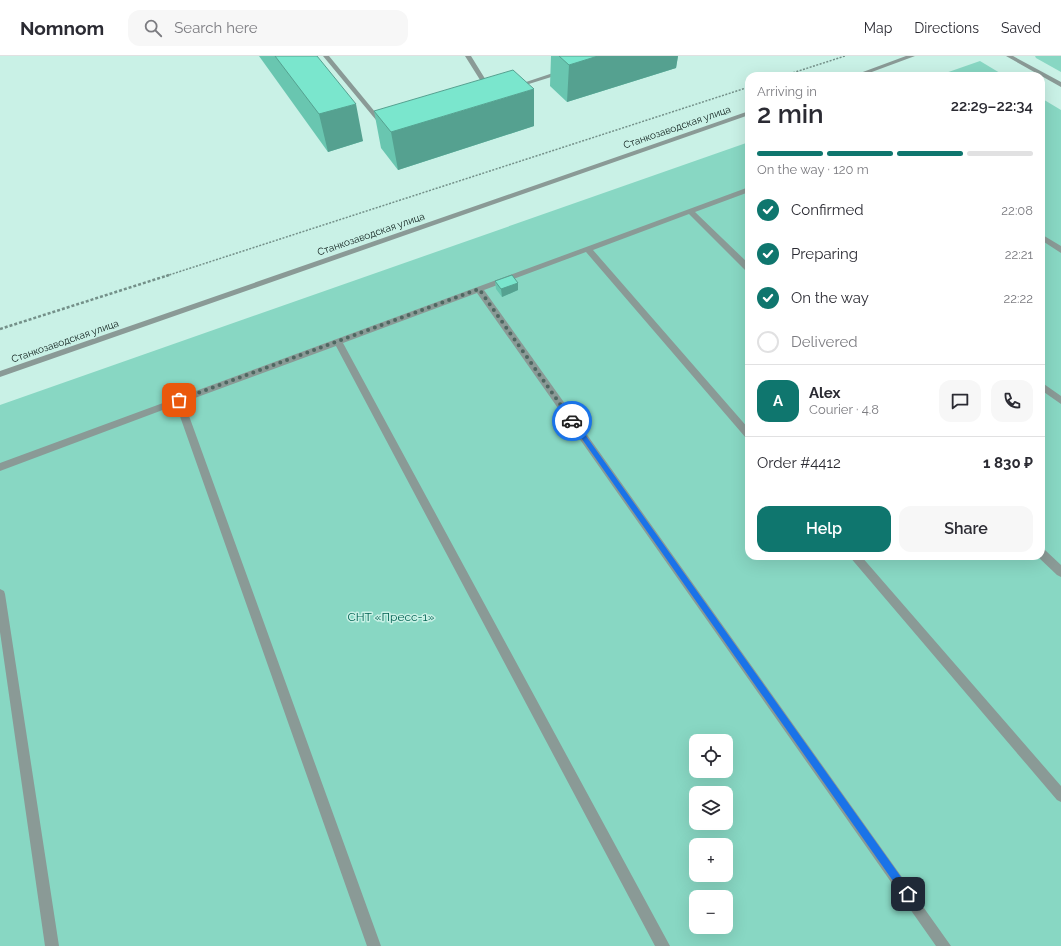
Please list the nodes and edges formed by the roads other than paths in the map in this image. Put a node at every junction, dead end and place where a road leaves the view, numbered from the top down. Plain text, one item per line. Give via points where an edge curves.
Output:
1 (326, 56) edge
2 (468, 56) edge
3 (912, 56) edge
4 (1009, 56) edge
5 (572, 70) dead end
6 (866, 72) edge
7 (1038, 72) edge
8 (1045, 76) edge
9 (1061, 85) edge
10 (506, 89) edge
11 (498, 91) edge
12 (745, 114) edge
13 (390, 134) edge
14 (745, 190) edge
15 (690, 211) junction
16 (1045, 239) edge
17 (588, 249) junction
18 (1061, 250) edge
19 (745, 265) edge
20 (479, 289) junction
21 (338, 342) junction
22 (0, 374) edge
23 (1045, 388) edge
24 (179, 400) junction
25 (1061, 401) edge
26 (745, 430) edge
27 (0, 467) edge
28 (1045, 557) edge
29 (857, 560) edge
30 (1061, 572) edge
31 (0, 594) edge
32 (1061, 796) edge
33 (52, 946) edge
34 (374, 946) edge
35 (663, 946) edge
36 (944, 946) edge

1 - 13 street
2 - 11 street via 493,96
3 - 6 street
4 - 7 street
5 - 10 street
8 - 9 street
12 - 22 street, Станкозаводская улица
14 - 15 street
15 - 17 street
15 - 19 street
16 - 18 street
17 - 20 street
17 - 26 street
20 - 21 street
20 - 36 street
21 - 24 street
21 - 35 street
23 - 25 street
24 - 27 street
24 - 34 street
28 - 30 street
29 - 32 street
31 - 33 street

